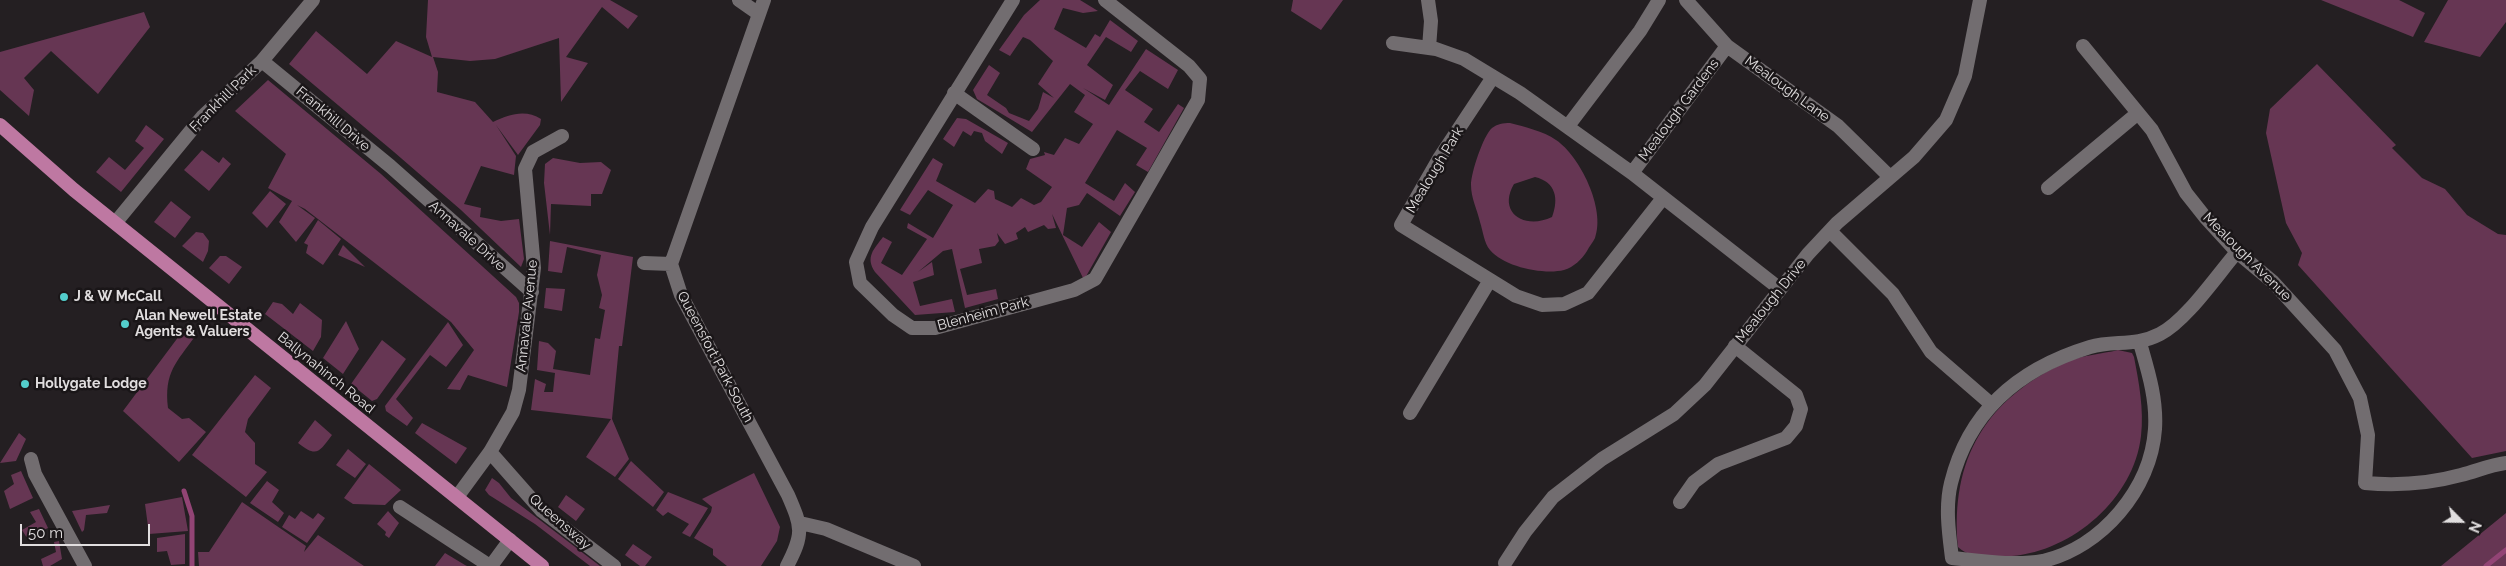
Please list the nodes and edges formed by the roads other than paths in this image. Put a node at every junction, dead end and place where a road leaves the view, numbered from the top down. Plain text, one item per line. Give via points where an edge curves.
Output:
1 (313, 0) edge
2 (738, 0) edge
3 (764, 0) edge
4 (1014, 0) edge
5 (1105, 0) edge
6 (1428, 0) edge
7 (1659, 0) edge
8 (1686, 0) edge
9 (1980, 0) edge
10 (759, 14) junction
11 (1394, 42) dead end
12 (1727, 46) junction
13 (2083, 46) dead end
14 (1429, 48) junction
15 (262, 60) junction
16 (1493, 77) junction
17 (954, 93) junction
18 (2138, 113) junction
19 (0, 125) edge
20 (1568, 126) junction
21 (562, 136) dead end
22 (1033, 149) dead end
23 (1632, 173) junction
24 (403, 178) joint
25 (1890, 178) junction
26 (2048, 188) dead end
27 (1663, 198) junction
28 (116, 222) junction
29 (1830, 231) junction
30 (2237, 252) junction
31 (644, 263) dead end
32 (671, 264) junction
33 (1490, 280) junction
34 (1780, 289) junction
35 (532, 292) junction
36 (2140, 343) junction
37 (1735, 346) junction
38 (1991, 404) junction
39 (1410, 414) dead end
40 (490, 452) junction
41 (31, 459) dead end
42 (2506, 463) edge
43 (457, 497) junction
44 (1680, 502) dead end
45 (400, 507) dead end
46 (800, 523) junction
47 (510, 540) junction
48 (1505, 563) dead end
49 (85, 566) edge
50 (490, 566) edge
51 (542, 566) edge
52 (614, 566) edge
53 (787, 566) edge
54 (914, 566) edge

1 - 15 street, Frankhill Park
2 - 10 street
3 - 10 street
4 - 17 street, Blenheim Park
5 - 17 street, Blenheim Park via 1189,66 1200,80 1198,100 1146,192 1095,278 1074,290 935,328 912,328 893,315 860,283 856,262 872,227
6 - 14 street via 1431,21
7 - 20 street via 1640,31
8 - 12 street, Mealough Lane
9 - 25 street, Mealough Drive via 1965,76 1946,120 1914,157
10 - 32 street
11 - 14 street
12 - 23 street, Mealough Gardens
12 - 25 street, Mealough Lane via 1838,126
13 - 18 street, Mealough Avenue
14 - 16 street via 1464,59
15 - 24 street, Frankhill Drive
15 - 28 street, Frankhill Park via 203,116
16 - 20 street
16 - 33 street, Mealough Park via 1440,157 1401,225
17 - 22 street
18 - 26 street
18 - 30 street, Mealough Avenue via 2152,130 2186,193
19 - 28 highway, Ballynahinch Road
20 - 23 street
21 - 35 street, Annavale Avenue via 533,152 525,168 534,268
23 - 27 street
24 - 35 street, Annavale Drive
25 - 29 street, Mealough Drive
27 - 33 street, Mealough Park via 1588,293 1564,304 1542,305 1516,296
27 - 34 street
28 - 43 highway, Ballynahinch Road
29 - 34 street, Mealough Drive
29 - 38 street via 1893,294 1931,352
30 - 36 street via 2178,321 2161,334
30 - 42 street, Mealough Avenue via 2273,282 2335,350 2360,398 2368,435 2365,483 2398,486 2447,479
31 - 32 street
32 - 46 street, Queensfort Park South via 681,295
33 - 39 street
34 - 37 street, Mealough Drive
35 - 40 street, Annavale Avenue via 519,390 513,412
36 - 38 street via 2092,347 2050,360
36 - 38 street via 2154,397 2155,430 2146,467 2132,495 2110,524 2078,548 2043,561 2005,564 1952,558 1948,524 1951,483 1968,439
37 - 44 street via 1796,395 1801,409 1796,426 1786,438 1718,464 1694,482
37 - 48 street, Mealough Drive via 1705,385 1674,414 1602,459 1553,497
40 - 43 street, Annavale Avenue
40 - 52 street, Queensway via 542,511
41 - 49 street via 35,474
43 - 47 highway, Ballynahinch Road
45 - 50 street
46 - 53 street, Queensfort Park South via 798,546
46 - 54 street via 826,528
47 - 50 street
47 - 51 highway, Ballynahinch Road

